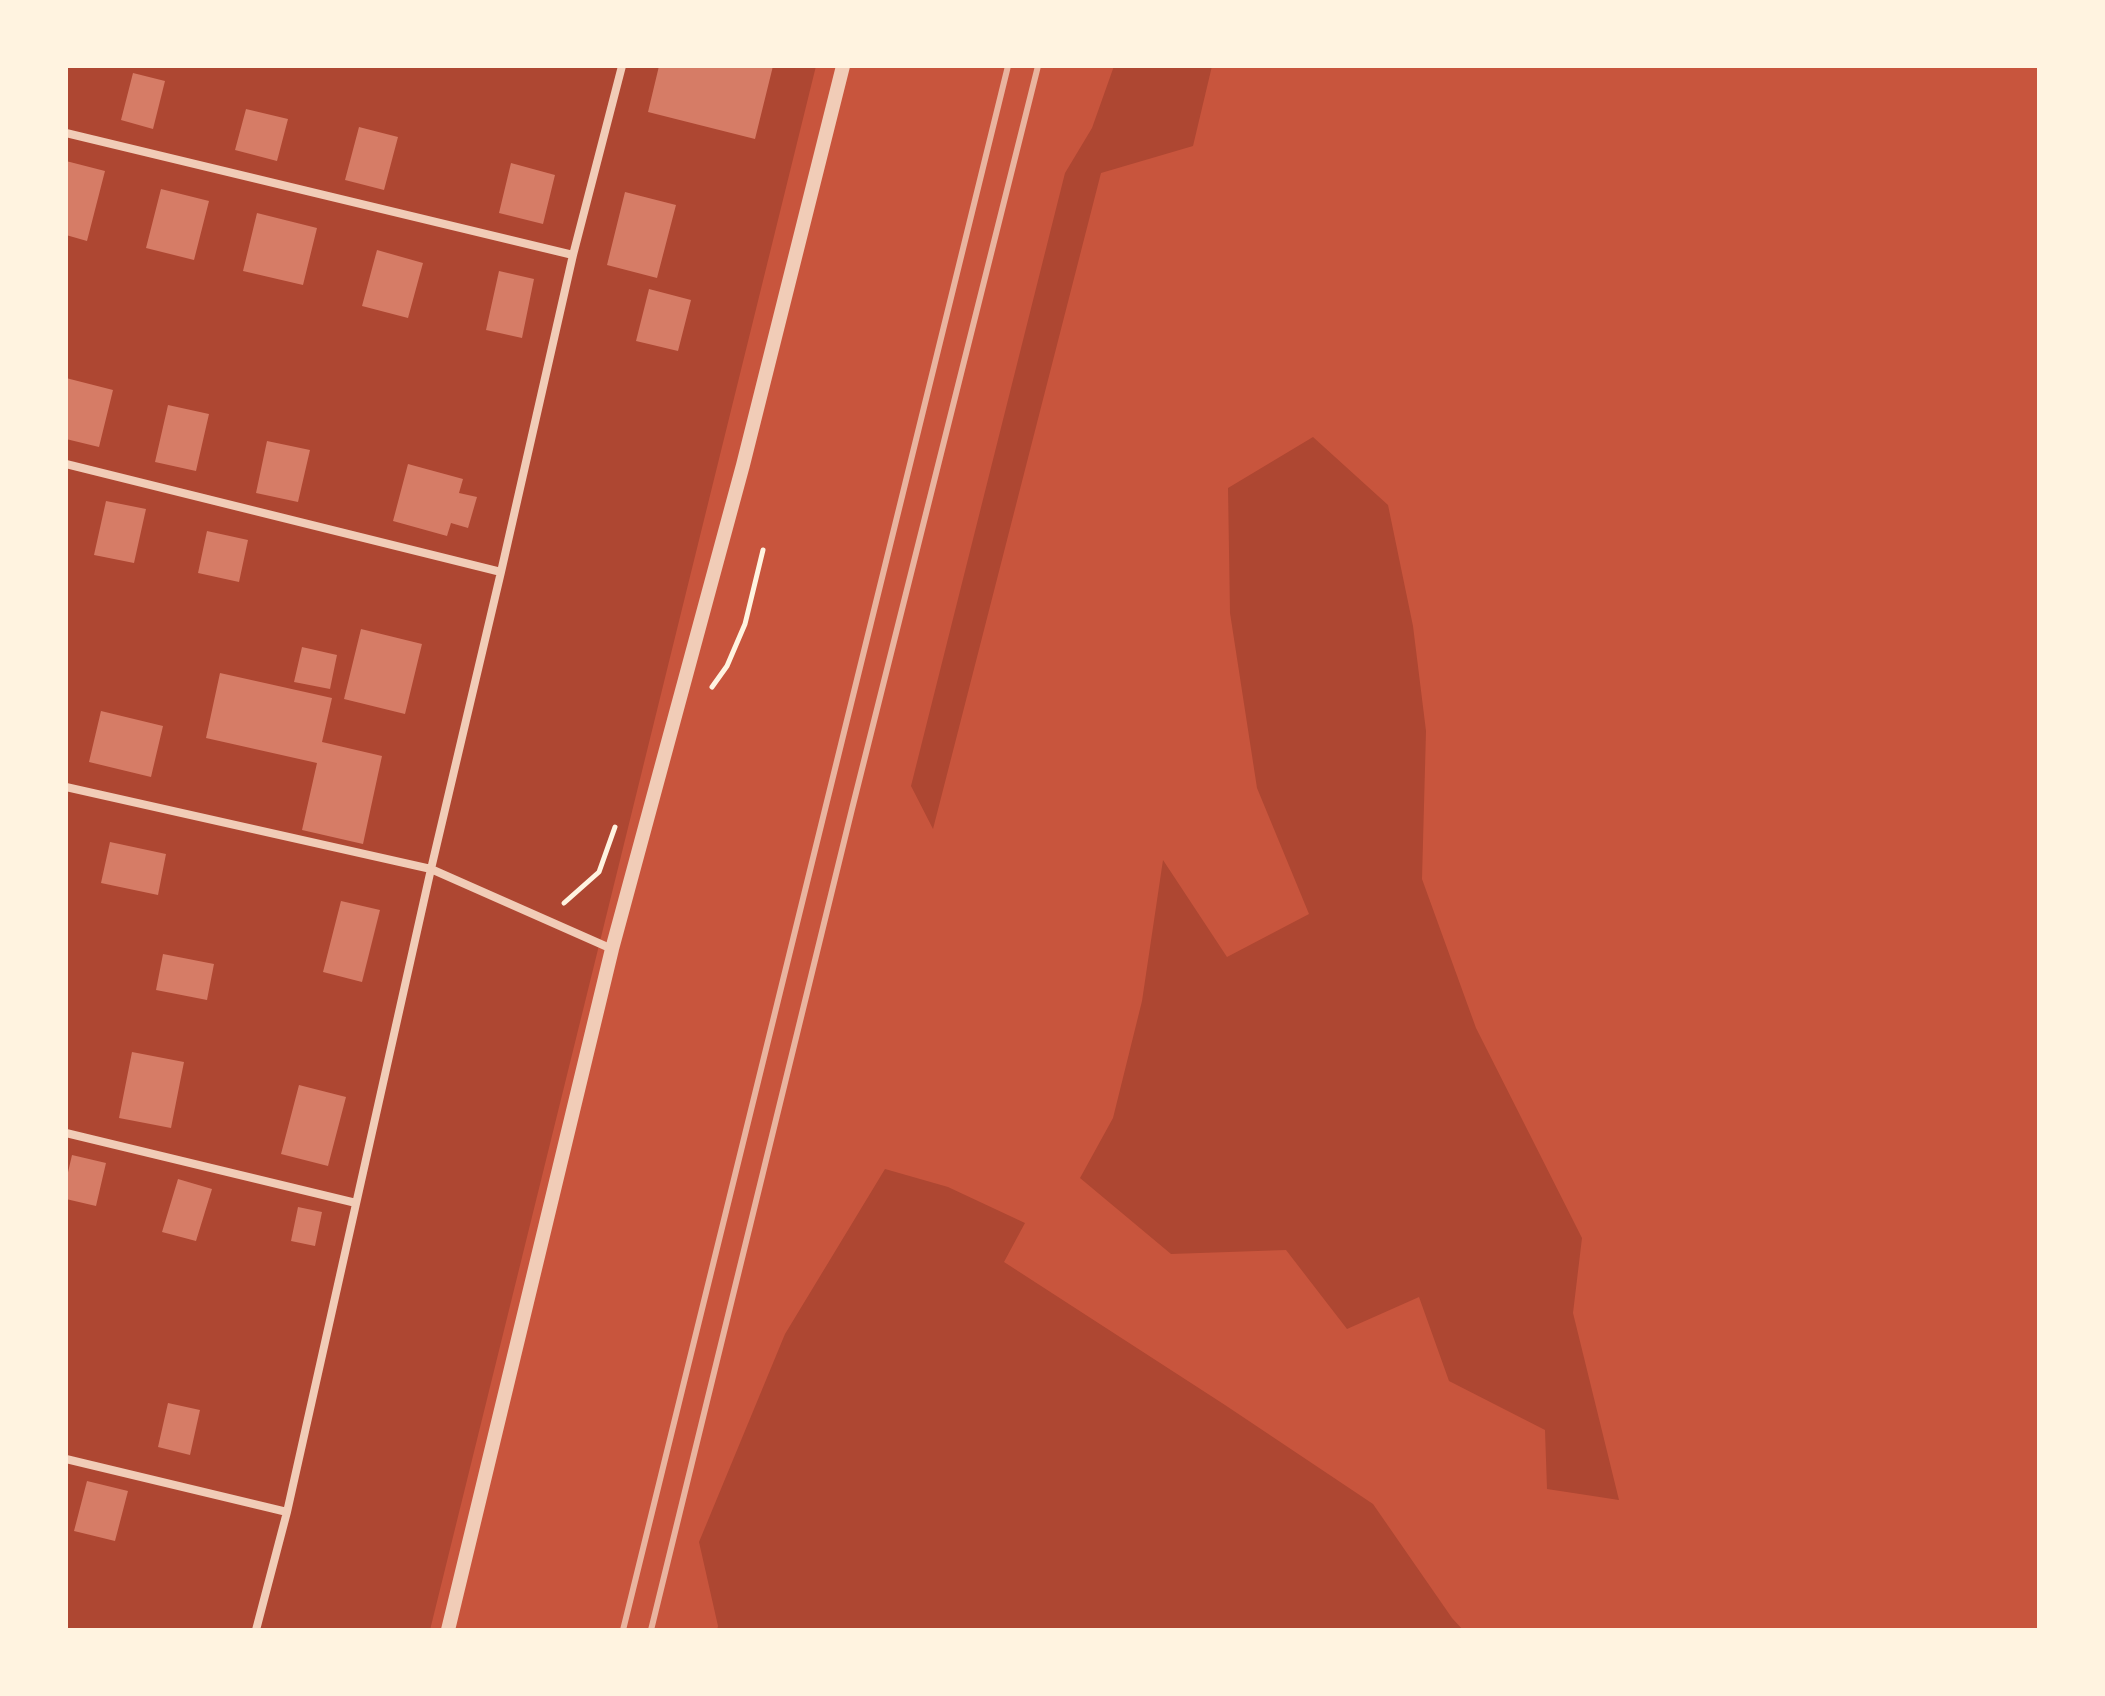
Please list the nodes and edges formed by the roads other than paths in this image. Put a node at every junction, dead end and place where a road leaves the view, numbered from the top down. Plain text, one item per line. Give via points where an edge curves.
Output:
1 (622, 66) edge
2 (843, 66) edge
3 (66, 133) edge
4 (573, 255) junction
5 (66, 464) edge
6 (501, 572) junction
7 (66, 787) edge
8 (431, 869) junction
9 (612, 949) junction
10 (66, 1133) edge
11 (356, 1203) junction
12 (66, 1459) edge
13 (287, 1512) junction
14 (256, 1630) edge
15 (448, 1630) edge

1 - 4 street
2 - 9 street via 743,465
3 - 4 street
4 - 6 street
5 - 6 street
6 - 8 street
7 - 8 street
8 - 9 street
8 - 11 street
9 - 15 street
10 - 11 street
11 - 13 street
12 - 13 street
13 - 14 street

